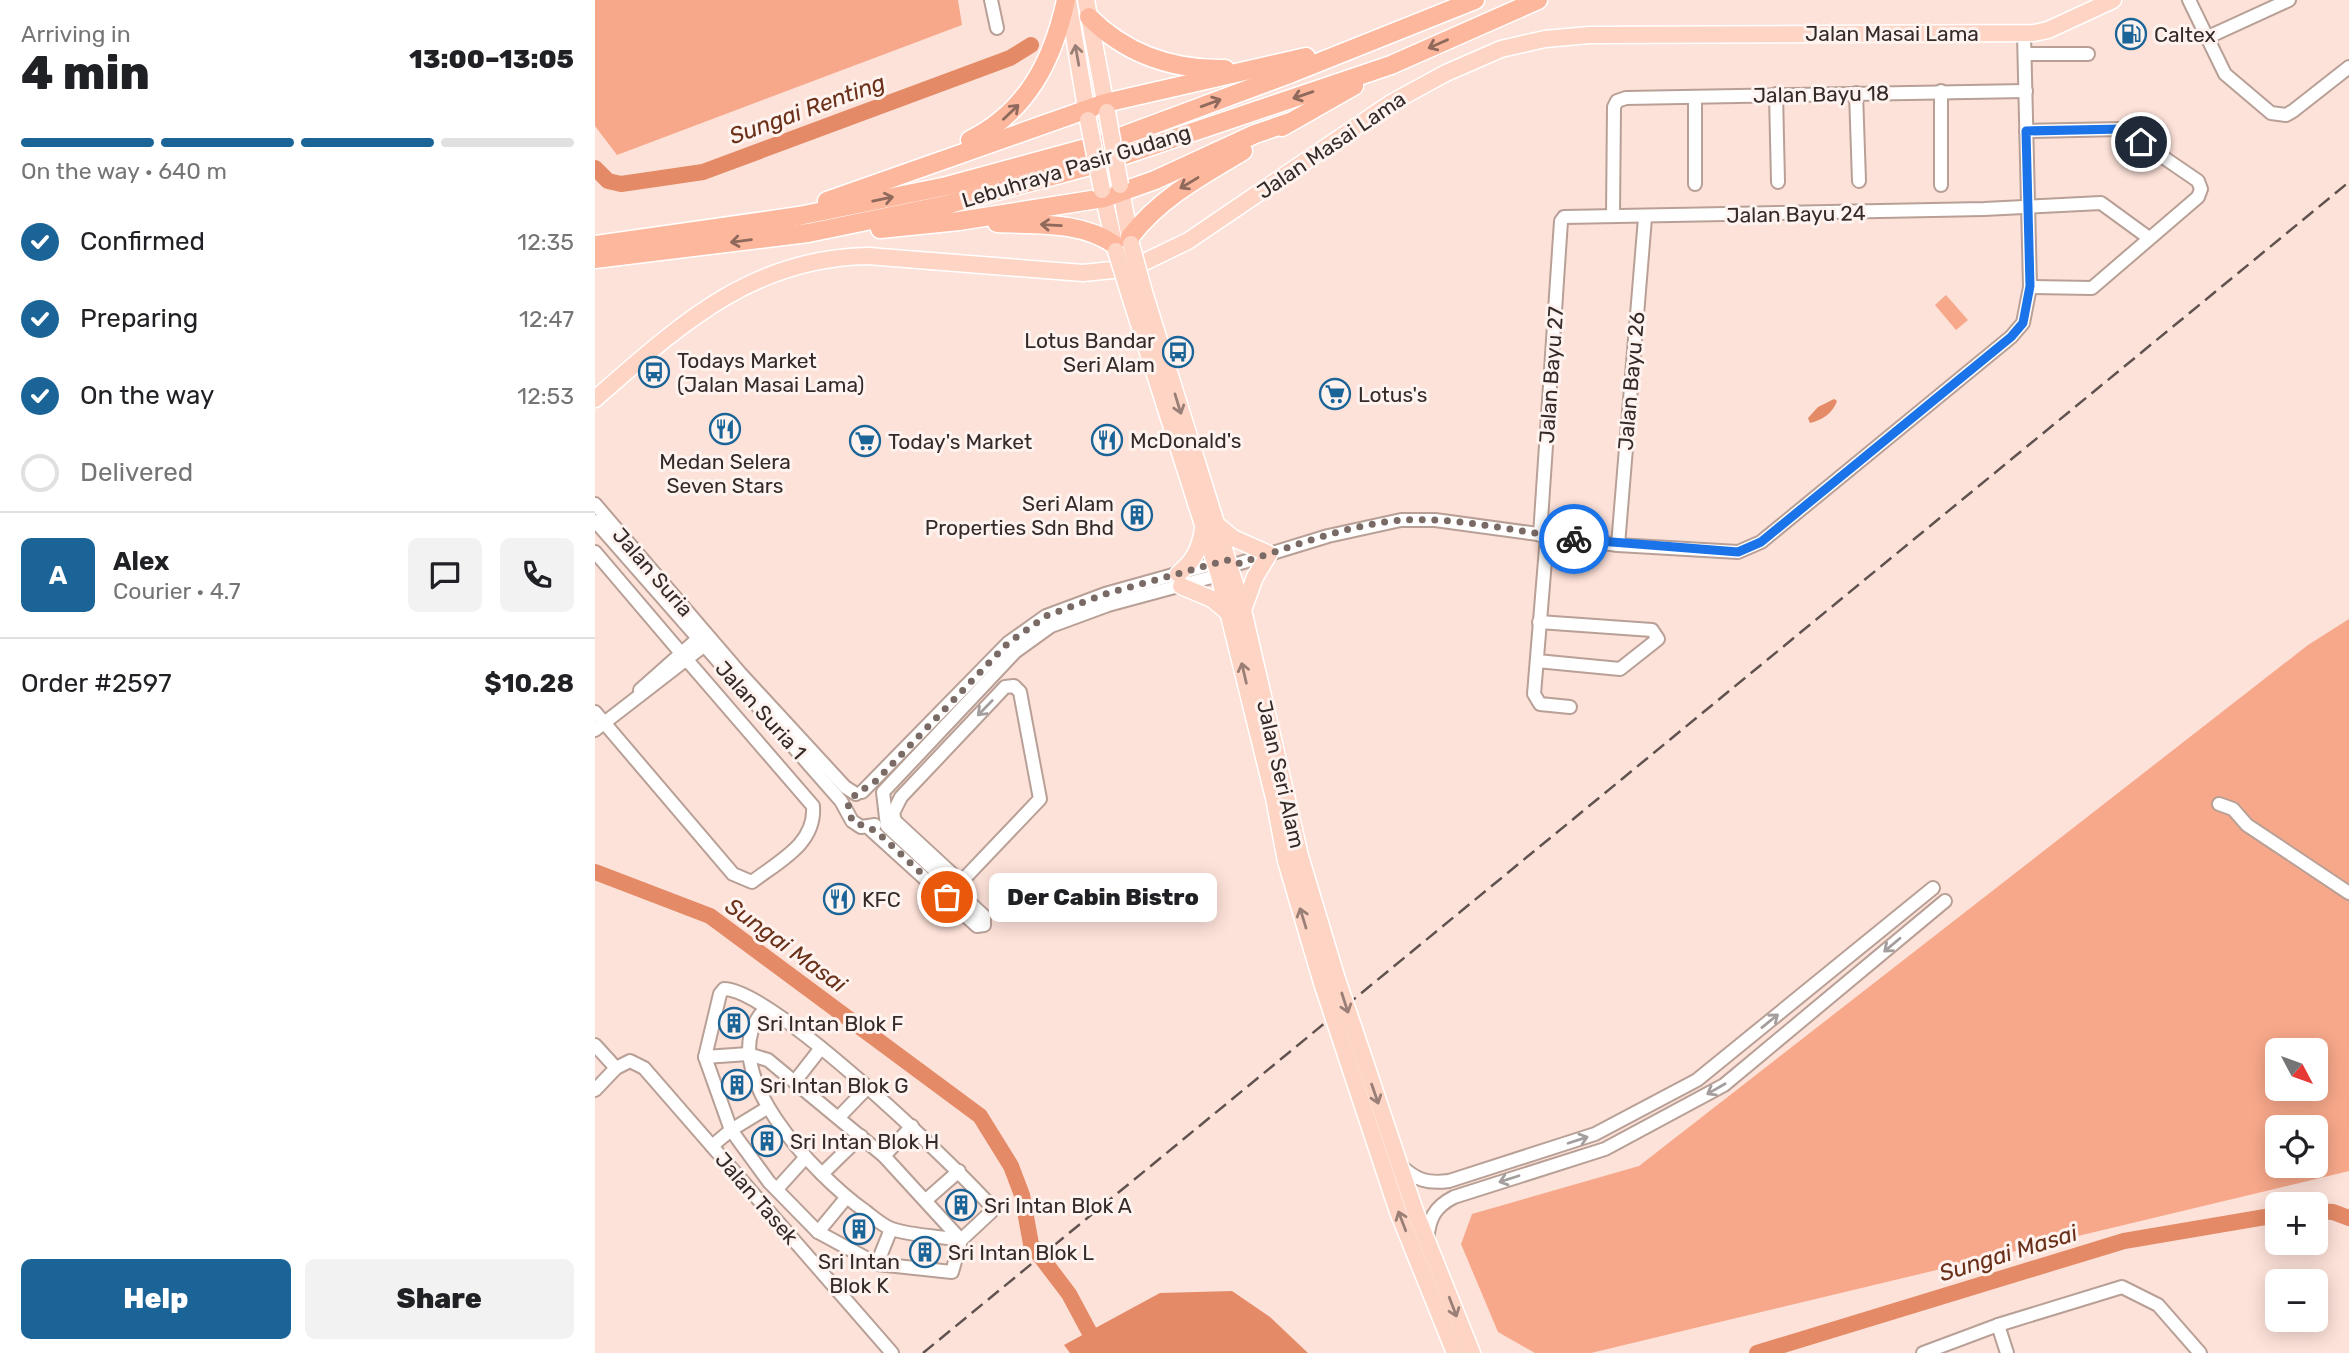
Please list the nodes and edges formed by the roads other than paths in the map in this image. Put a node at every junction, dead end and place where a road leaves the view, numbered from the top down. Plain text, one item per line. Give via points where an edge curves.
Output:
1 (991, 0) edge
2 (1067, 0) edge
3 (1475, 0) edge
4 (1538, 0) edge
5 (2113, 0) edge
6 (2189, 0) edge
7 (2289, 0) edge
8 (1088, 9) edge
9 (997, 28) dead end
10 (2024, 34) junction
11 (2206, 38) junction
12 (1357, 44) junction
13 (2025, 54) junction
14 (2088, 54) dead end
15 (1279, 64) junction
16 (1391, 65) junction
17 (2349, 67) edge
18 (1941, 91) junction
19 (2026, 91) junction
20 (1856, 93) junction
21 (1776, 94) junction
22 (1695, 97) junction
23 (1106, 107) junction
24 (1087, 115) junction
25 (1290, 122) junction
26 (2026, 131) junction
27 (911, 170) junction
28 (1859, 181) dead end
29 (1778, 183) dead end
30 (1695, 184) dead end
31 (1941, 185) dead end
32 (1112, 191) junction
33 (2028, 208) junction
34 (1613, 216) junction
35 (1565, 217) joint
36 (1644, 218) junction
37 (767, 221) junction
38 (959, 221) junction
39 (809, 233) junction
40 (2149, 238) junction
41 (1123, 244) junction
42 (595, 245) edge
43 (595, 259) edge
44 (2030, 286) junction
45 (595, 400) edge
46 (595, 504) edge
47 (595, 521) edge
48 (1209, 525) junction
49 (1543, 535) junction
50 (1618, 545) junction
51 (595, 552) edge
52 (1269, 554) junction
53 (1225, 567) junction
54 (1180, 580) junction
55 (673, 611) joint
56 (1236, 612) junction
57 (1539, 622) junction
58 (705, 639) junction
59 (684, 657) junction
60 (1537, 661) junction
61 (1570, 707) dead end
62 (595, 712) edge
63 (600, 726) edge
64 (928, 743) junction
65 (920, 777) junction
66 (859, 793) junction
67 (2219, 804) dead end
68 (883, 808) junction
69 (848, 810) junction
70 (869, 828) junction
71 (1933, 888) dead end
72 (954, 889) junction
73 (2349, 894) edge
74 (1945, 901) dead end
75 (766, 1008) junction
76 (1347, 1032) junction
77 (595, 1045) edge
78 (821, 1048) junction
79 (748, 1054) junction
80 (705, 1057) junction
81 (616, 1068) junction
82 (796, 1080) junction
83 (867, 1088) junction
84 (595, 1090) edge
85 (767, 1108) junction
86 (839, 1117) junction
87 (912, 1126) junction
88 (731, 1130) junction
89 (861, 1136) junction
90 (712, 1146) junction
91 (884, 1156) junction
92 (804, 1158) junction
93 (1399, 1165) junction
94 (959, 1171) junction
95 (822, 1174) junction
96 (777, 1189) junction
97 (846, 1198) junction
98 (926, 1200) junction
99 (891, 1229) junction
100 (818, 1232) junction
101 (961, 1240) junction
102 (1427, 1242) junction
103 (877, 1264) junction
104 (1998, 1325) junction
105 (892, 1353) edge
106 (1455, 1353) edge
107 (1472, 1353) edge
108 (1923, 1353) edge
109 (2007, 1353) edge
110 (2200, 1353) edge

1 - 9 street
24 -> 2 main road
27 -> 2 highway via 987,132 1021,102 1044,69
3 - 12 highway, Lebuhraya Pasir Gudang
4 -> 16 highway, Lebuhraya Pasir Gudang
5 - 10 main road, Jalan Masai Lama via 2048,30
6 - 11 street
7 - 11 street
8 - 15 highway via 1123,44 1153,60 1208,69
8 - 23 main road
10 - 13 street
10 - 45 main road, Jalan Masai Lama via 1589,35 1501,49 1391,103 1188,241 1132,268 1083,273 868,256 805,262 769,273 708,306
11 - 17 street via 2225,74 2278,116 2293,111
12 - 15 highway
37 -> 12 highway, Lebuhraya Pasir Gudang via 947,186 1101,144
13 - 14 street
13 - 19 street
15 - 23 highway
16 - 25 highway
16 -> 39 highway, Lebuhraya Pasir Gudang via 1104,162 949,204
18 - 19 street, Jalan Bayu 18
18 - 20 street, Jalan Bayu 18
18 - 31 street
19 - 26 street
20 - 21 street, Jalan Bayu 18
20 - 28 street
21 - 22 street, Jalan Bayu 18
21 - 29 street
22 - 30 street
22 - 34 street, Jalan Bayu 18 via 1617,102
23 - 24 highway
23 - 32 main road, bridge
24 - 27 highway
24 - 32 main road, bridge
25 - 32 highway
25 -> 41 highway via 1173,193
26 - 33 street
26 - 40 street via 2122,129 2198,181 2198,197
27 - 37 highway
32 - 38 highway
32 - 41 main road, Jalan Seri Alam
33 - 36 street, Jalan Bayu 24
33 - 40 street, Jalan Bayu 24 via 2101,204
33 - 44 street
34 - 35 street, Jalan Bayu 24
34 - 36 street, Jalan Bayu 24
35 - 49 street, Jalan Bayu 27 via 1561,221
36 - 50 street, Jalan Bayu 26
37 - 42 highway, Lebuhraya Pasir Gudang
38 - 39 highway
41 -> 38 highway via 1064,226
39 -> 43 highway, Lebuhraya Pasir Gudang
40 - 44 street via 2092,288
41 - 48 main road, Jalan Seri Alam, bridge
44 - 50 street via 2023,323 2011,337 1761,542 1738,552
46 - 58 street, Jalan Suria
47 - 55 street, Jalan Suria
48 - 52 main road
48 - 53 main road, Jalan Seri Alam
48 - 54 main road
49 - 50 street
49 - 52 street via 1435,520 1401,520
49 - 57 street, Jalan Bayu 27
51 - 59 street
52 - 53 street
52 - 56 main road
53 - 54 street
53 - 56 main road, Jalan Seri Alam
54 - 56 main road
54 - 64 street via 1051,626 1015,652
54 - 66 street via 1105,594 1046,616 1008,643
55 - 58 street, Jalan Suria 1
56 - 76 main road, Jalan Seri Alam, bridge via 1286,861
57 - 60 street, Jalan Bayu 27
57 - 60 street via 1652,630 1658,639 1620,669
58 - 59 street
58 - 66 street, Jalan Suria 1 via 845,787
58 - 69 street, Jalan Suria 1
59 - 63 street via 646,693
59 - 63 street via 813,806 814,820 807,838 752,882 733,874
60 - 61 street, Jalan Bayu 27 via 1537,702
62 - 63 street
64 - 65 street via 915,766
64 - 68 street via 885,789
65 - 72 street via 901,797 893,813 895,821
72 -> 65 street via 1040,799 1020,692 1014,686 1005,687
66 - 68 street via 874,793
66 - 69 street
67 - 73 street via 2233,808 2247,825
68 - 70 street via 877,824
68 - 72 street via 887,826
69 - 70 street via 856,825
70 - 72 street
93 -> 71 street via 1413,1178 1430,1184 1449,1181 1595,1134 1697,1080
74 -> 102 street via 1724,1085 1605,1149 1440,1204 1431,1217
75 - 78 street
75 - 79 street via 752,1027
75 - 80 street via 724,989
76 -> 93 main road, Jalan Seri Alam
106 -> 76 main road, Jalan Seri Alam via 1398,1212
77 - 81 street
78 - 82 street
78 - 83 street
79 - 80 street
79 - 82 street via 768,1060
79 - 85 street
80 - 88 street
81 - 84 street
81 - 90 street, Jalan Tasek via 630,1061 638,1063
82 - 86 street
83 - 86 street
83 - 87 street
85 - 88 street
85 - 92 street
86 - 89 street
87 - 91 street
87 - 94 street
88 - 90 street
88 - 96 street
89 - 91 street
89 - 95 street
90 - 105 street, Jalan Tasek
91 - 98 street
92 - 95 street
92 - 96 street
93 - 102 main road, Jalan Seri Alam
94 - 98 street
94 - 101 street via 992,1211
95 - 97 street
96 - 100 street
97 - 99 street
97 - 100 street
98 - 101 street
99 - 101 street
99 - 103 street
100 - 103 street
101 - 103 street via 955,1267 948,1273
102 -> 107 main road, Jalan Seri Alam
104 - 108 street
104 - 109 street
104 - 110 street via 2122,1287 2158,1304

